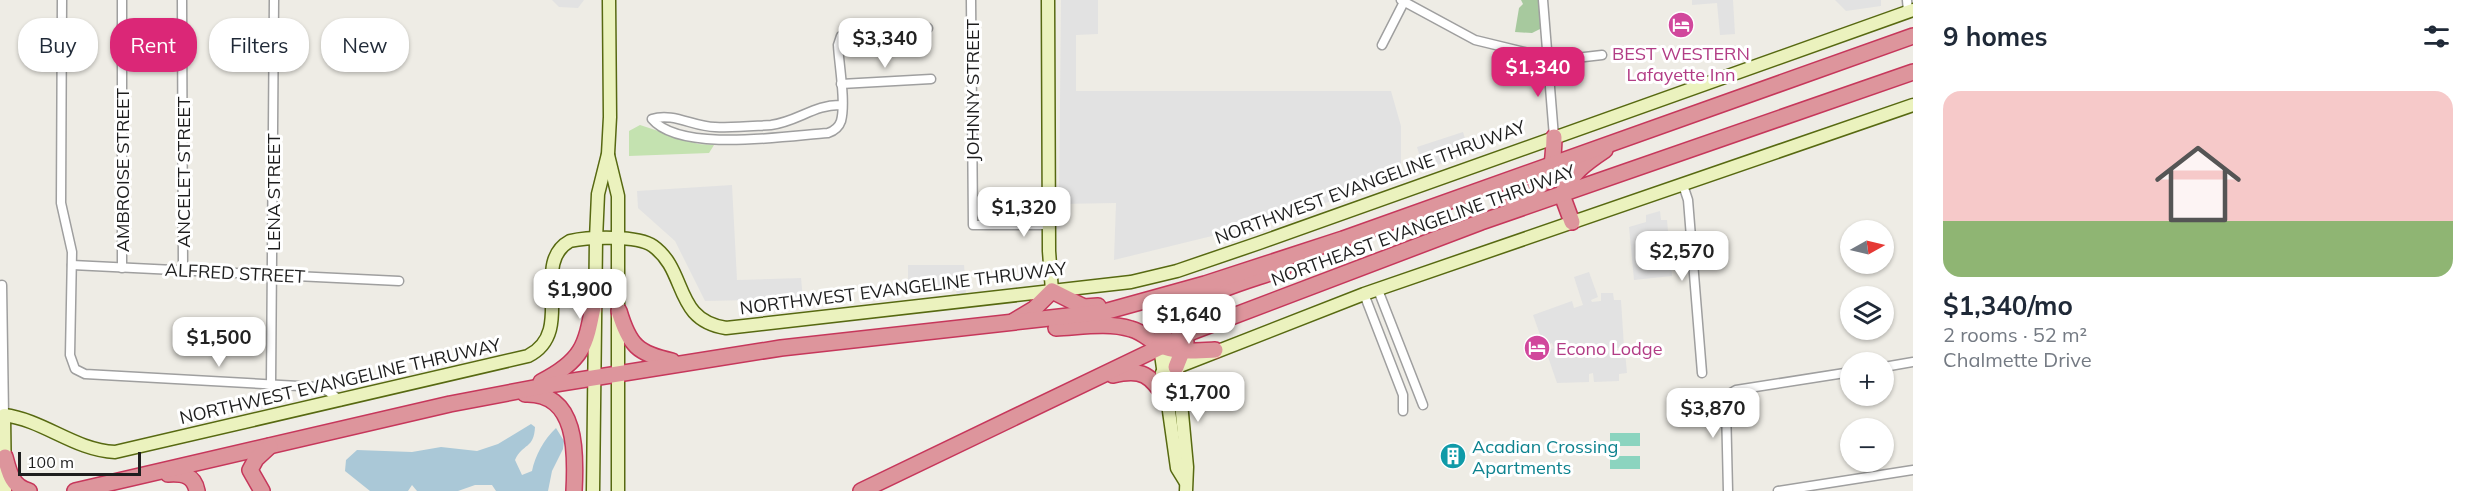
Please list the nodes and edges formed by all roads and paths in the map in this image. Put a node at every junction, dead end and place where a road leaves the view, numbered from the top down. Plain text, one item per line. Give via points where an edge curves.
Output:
1 (62, 0) edge
2 (122, 0) edge
3 (182, 0) edge
4 (274, 0) edge
5 (609, 0) edge
6 (971, 0) edge
7 (1048, 0) edge
8 (1543, 0) edge
9 (1403, 1) edge
10 (1909, 8) edge
11 (928, 28) dead end
12 (1913, 36) edge
13 (1382, 45) dead end
14 (1602, 55) dead end
15 (1548, 56) junction
16 (1913, 72) edge
17 (931, 80) dead end
18 (841, 84) junction
19 (841, 105) junction
20 (1913, 105) edge
21 (702, 125) junction
22 (769, 125) junction
23 (770, 136) junction
24 (1554, 137) junction
25 (699, 139) junction
26 (1622, 139) junction
27 (608, 154) junction
28 (1553, 163) junction
29 (1683, 185) junction
30 (1562, 195) junction
31 (1481, 222) junction
32 (1572, 222) junction
33 (1049, 225) junction
34 (596, 239) junction
35 (1343, 239) junction
36 (619, 240) junction
37 (72, 265) junction
38 (122, 268) junction
39 (183, 271) junction
40 (272, 274) junction
41 (399, 281) dead end
42 (2, 285) dead end
43 (1378, 290) junction
44 (1052, 291) junction
45 (1364, 294) junction
46 (595, 297) junction
47 (1125, 305) junction
48 (619, 311) junction
49 (1009, 324) junction
50 (1194, 331) junction
51 (930, 332) junction
52 (1160, 346) junction
53 (1182, 350) junction
54 (1215, 350) junction
55 (1913, 362) edge
56 (684, 363) junction
57 (1894, 365) edge
58 (1169, 370) junction
59 (1702, 373) dead end
60 (618, 374) junction
61 (1840, 374) edge
62 (594, 378) junction
63 (1090, 380) junction
64 (271, 384) junction
65 (528, 389) junction
66 (499, 395) junction
67 (1166, 399) junction
68 (342, 402) junction
69 (1423, 405) dead end
70 (1403, 411) dead end
71 (4, 415) junction
72 (273, 444) junction
73 (2, 464) edge
74 (1913, 470) edge
75 (146, 475) junction
76 (125, 480) junction
77 (1185, 486) edge
78 (5, 491) edge
79 (29, 491) edge
80 (75, 491) edge
81 (91, 491) edge
82 (197, 491) edge
83 (262, 491) edge
84 (574, 491) edge
85 (593, 491) edge
86 (618, 491) edge
87 (861, 491) edge
88 (1728, 491) edge
89 (1778, 491) edge

1 - 37 street via 62,203
2 - 38 street, AMBROISE STREET
3 - 39 street, ANCELET STREET
4 - 40 street, LENA STREET
5 - 27 street
6 - 33 street, JOHNNY STREET via 973,225
7 - 33 street
8 - 15 street
9 - 13 street
9 - 15 street via 1475,40
10 - 24 street, NORTHWEST EVANGELINE THRUWAY
11 - 18 street via 844,33 838,45
12 - 26 highway
14 - 15 street via 1561,60
15 - 24 street
16 - 30 highway, NORTHEAST EVANGELINE THRUWAY
17 - 18 street
18 - 19 street
19 - 22 street via 823,105 794,120
19 - 23 street via 841,121 828,134
20 - 29 street
21 - 22 street
21 - 25 street
21 - 25 street via 663,115 652,119 659,127
22 - 23 street
23 - 25 street
24 - 28 highway
24 - 44 street, NORTHWEST EVANGELINE THRUWAY via 1177,270 1131,282
26 - 28 highway
26 - 30 highway via 1578,171
27 - 34 street via 598,194
27 - 36 street via 618,196
28 - 31 highway via 1549,178 1538,190
28 - 35 highway
29 - 32 street
29 - 59 street via 1688,200
30 - 31 highway, NORTHEAST EVANGELINE THRUWAY
30 - 32 highway
31 - 50 highway, NORTHEAST EVANGELINE THRUWAY
32 - 43 street
33 - 44 street
34 - 36 street, NORTHWEST EVANGELINE THRUWAY
34 - 46 street
34 - 68 street, NORTHWEST EVANGELINE THRUWAY via 570,240 559,249 553,267 550,332 533,354
35 - 47 highway via 1160,298
35 - 52 highway via 1318,255 1192,302 1172,319
36 - 44 street, NORTHWEST EVANGELINE THRUWAY via 638,240 652,246 662,256 694,314 705,323 726,328
36 - 48 street
37 - 38 street, ALFRED STREET
37 - 64 street via 70,355 75,369 85,374
38 - 39 street, ALFRED STREET
39 - 40 street, ALFRED STREET
40 - 41 street, ALFRED STREET
40 - 64 street, LENA STREET
42 - 71 street
43 - 45 street
43 - 69 street
44 - 47 highway via 1084,307
44 - 49 highway via 1034,309
45 - 54 street
45 - 70 street via 1403,395
46 - 62 street
46 - 65 highway via 585,345 561,372
47 - 49 highway via 1104,312
48 - 56 highway via 634,345 649,356
48 - 60 street
49 - 51 highway
50 - 52 highway, NORTHEAST EVANGELINE THRUWAY
50 - 53 highway
51 - 52 highway via 1109,326 1131,328
51 - 56 highway
52 - 53 highway
52 - 58 street
52 - 63 highway, NORTHEAST EVANGELINE THRUWAY
53 - 54 highway
53 - 58 highway
54 - 58 street
55 - 57 street
56 - 60 highway
58 - 67 street
58 - 77 street via 1184,426
60 - 62 highway
60 - 86 street
61 - 88 street via 1729,394
62 - 65 highway
62 - 85 street
63 - 67 highway via 1131,370 1155,381
63 - 87 highway, NORTHEAST EVANGELINE THRUWAY
64 - 68 street via 324,389
65 - 66 highway
66 - 72 highway
66 - 84 highway via 533,394 546,398 564,413 574,435
67 - 77 street via 1177,468
68 - 71 street, NORTHWEST EVANGELINE THRUWAY via 115,452 96,451 20,417
71 - 73 street
72 - 75 highway
72 - 83 highway via 250,470
73 - 78 street
73 - 79 highway via 11,480
74 - 89 street
75 - 76 highway
75 - 82 highway via 185,474 192,478
76 - 80 highway
76 - 81 highway

